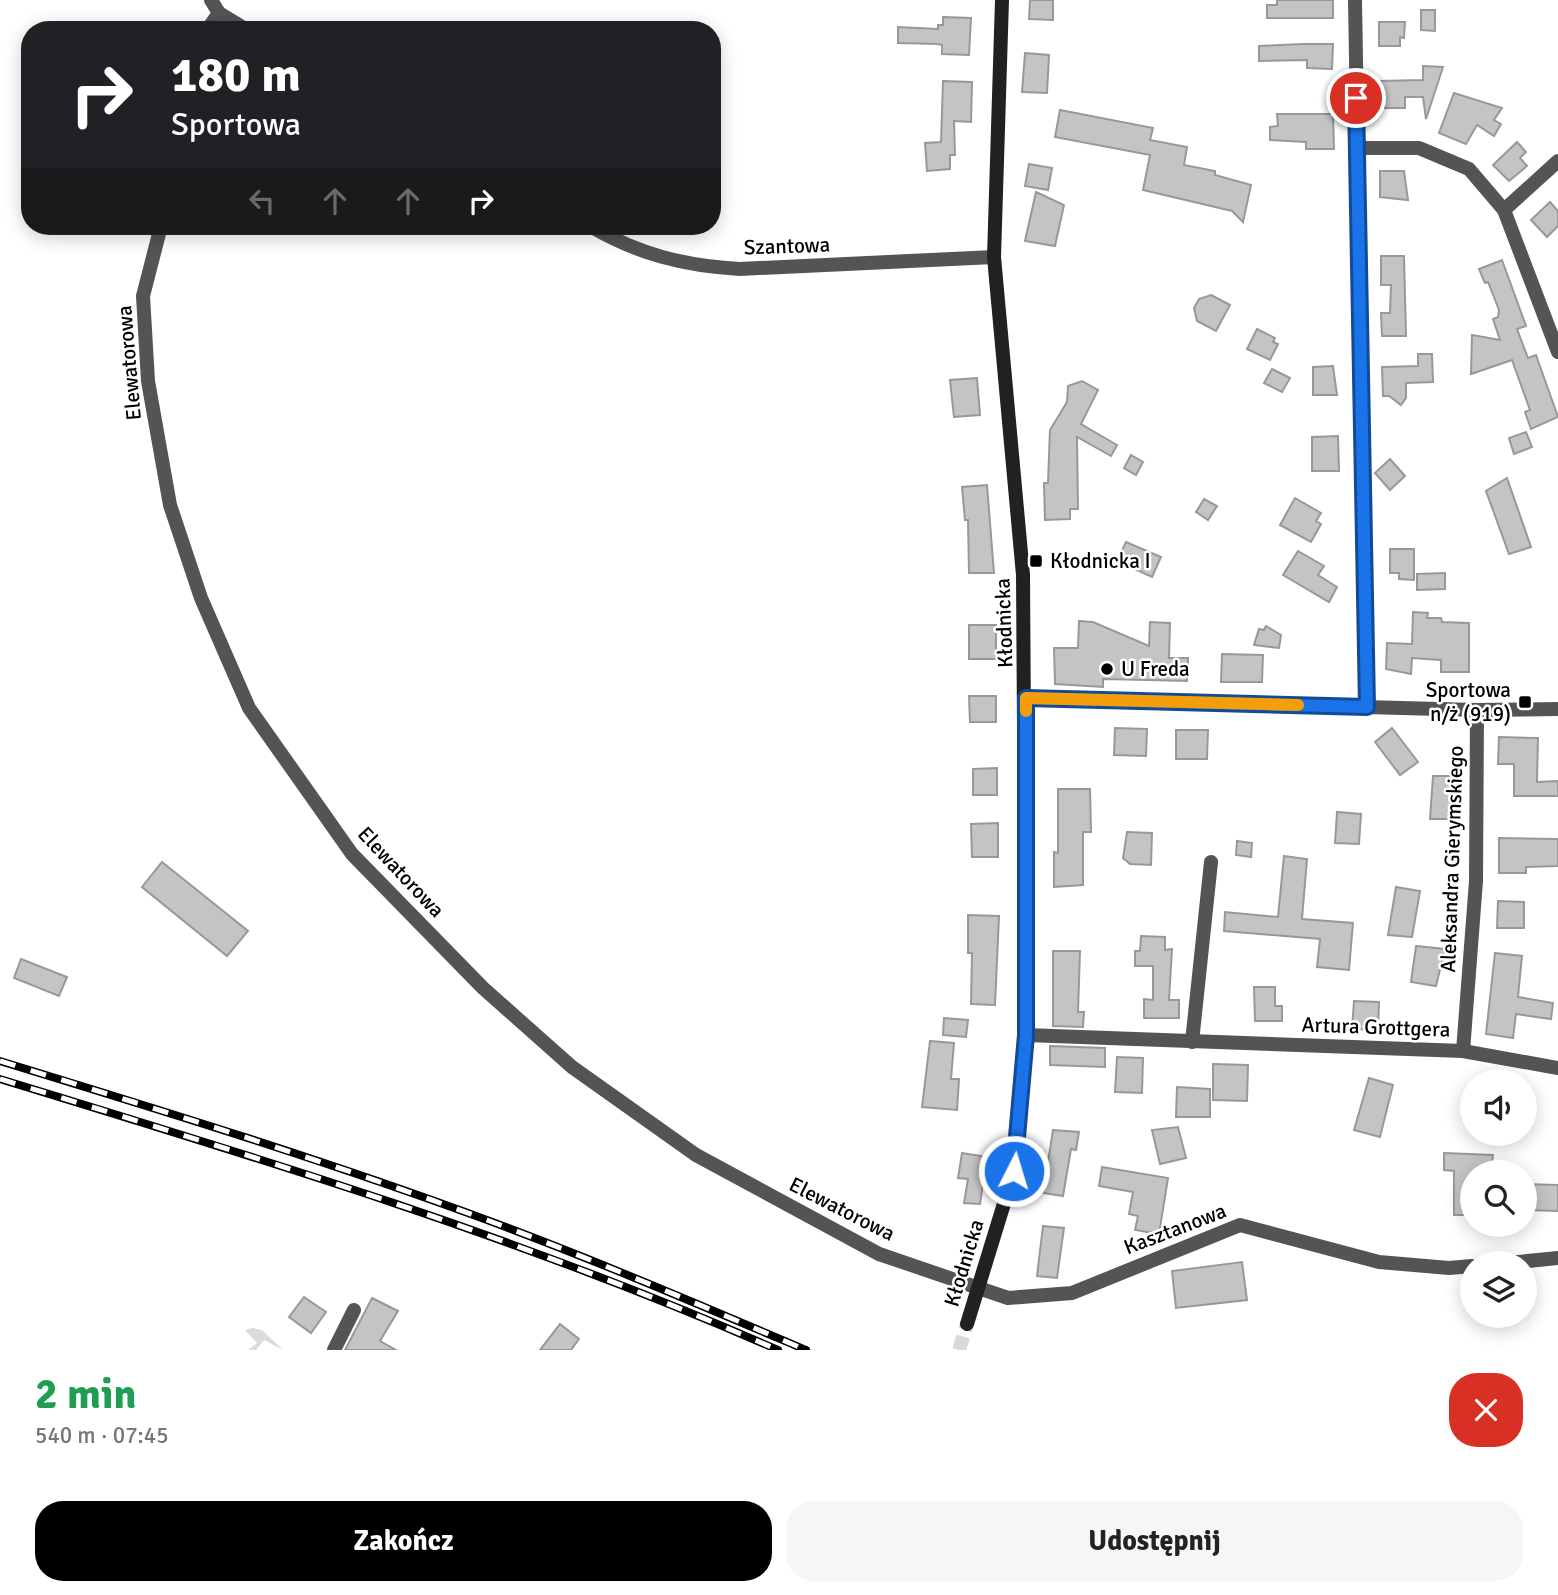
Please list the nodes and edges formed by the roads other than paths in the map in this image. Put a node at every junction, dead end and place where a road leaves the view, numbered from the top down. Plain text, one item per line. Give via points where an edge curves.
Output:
1 (211, 0) edge
2 (1002, 0) edge
3 (1355, 0) edge
4 (219, 13) junction
5 (213, 21) edge
6 (232, 21) edge
7 (1357, 148) junction
8 (1558, 161) edge
9 (1504, 210) junction
10 (159, 235) edge
11 (608, 235) edge
12 (994, 257) junction
13 (1558, 352) edge
14 (1026, 698) junction
15 (1367, 707) junction
16 (1558, 709) edge
17 (1477, 710) junction
18 (1210, 862) dead end
19 (1026, 1035) junction
20 (1192, 1042) junction
21 (1463, 1051) junction
22 (1558, 1068) edge
23 (1558, 1258) edge
24 (1537, 1260) edge
25 (1460, 1267) edge
26 (979, 1287) junction
27 (354, 1310) dead end
28 (967, 1324) tunnel mouth
29 (334, 1350) edge

1 - 4 street
2 - 12 main road, Kłodnicka
3 - 7 street
4 - 5 street
4 - 6 street
7 - 9 street via 1419,148 1469,169
7 - 15 street
8 - 9 street
9 - 13 street
10 - 26 street, Elewatorowa via 143,296 148,381 170,505 201,598 249,708 352,854 482,988 572,1067 696,1155 879,1254
11 - 12 street, Szantowa via 639,251 699,267
12 - 14 main road, Kłodnicka via 1023,575
14 - 15 street
14 - 19 main road, Kłodnicka
15 - 17 street
16 - 17 street
17 - 21 street, Aleksandra Gierymskiego via 1476,881
18 - 20 street
19 - 20 street, Artura Grottgera
19 - 26 main road, Kłodnicka via 1014,1171
20 - 21 street, Artura Grottgera
21 - 22 street, Artura Grottgera
23 - 24 street
25 - 26 street, Kasztanowa via 1378,1262 1240,1225 1072,1293 1008,1298
26 - 28 main road, Kłodnicka
27 - 29 street

